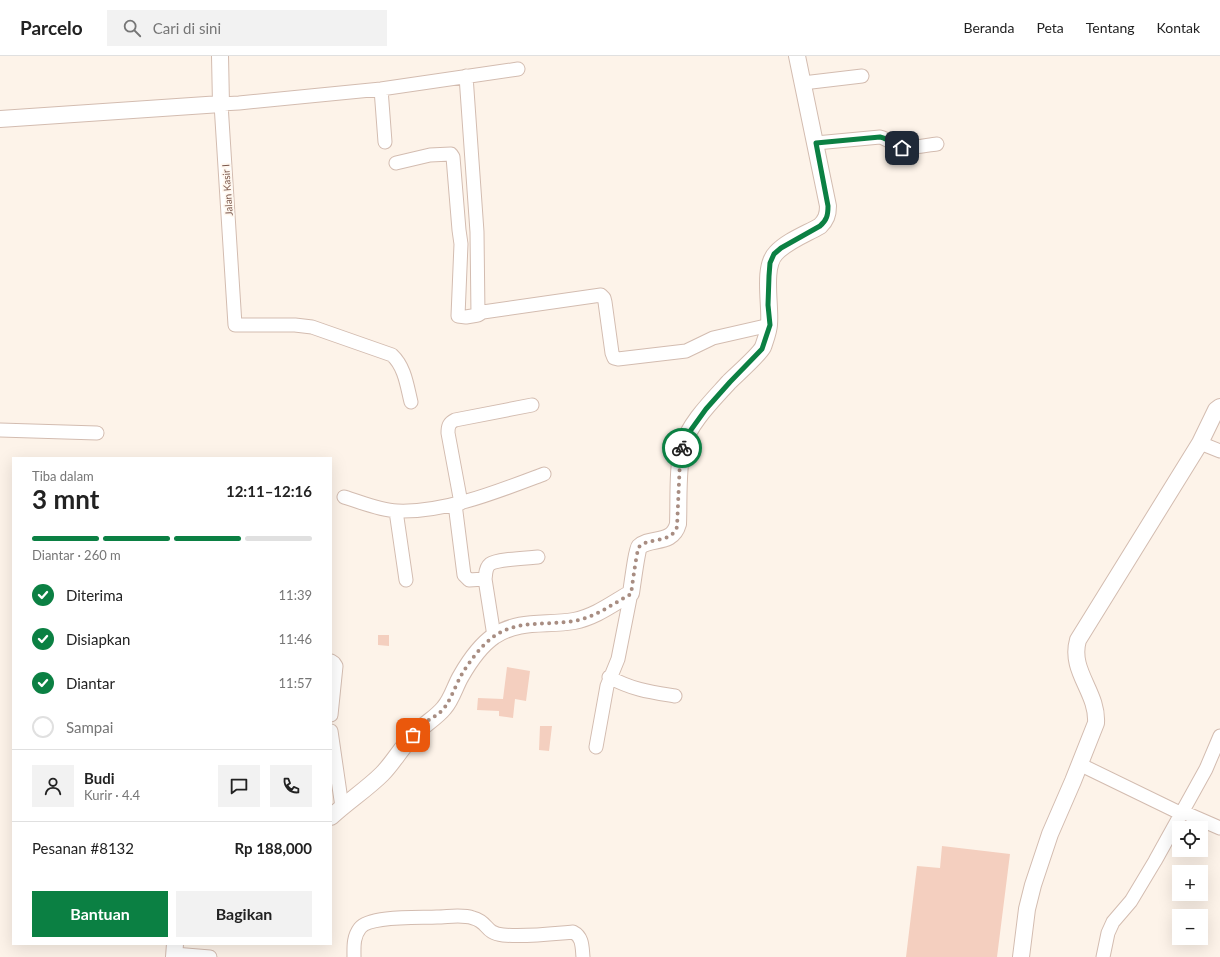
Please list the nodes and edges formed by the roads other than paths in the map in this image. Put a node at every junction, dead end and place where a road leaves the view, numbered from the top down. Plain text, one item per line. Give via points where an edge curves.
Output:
1 (220, 56) edge
2 (797, 56) edge
3 (518, 69) dead end
4 (466, 76) junction
5 (862, 76) dead end
6 (803, 83) junction
7 (381, 89) junction
8 (221, 104) junction
9 (0, 119) edge
10 (385, 142) dead end
11 (816, 143) junction
12 (937, 144) dead end
13 (396, 163) dead end
14 (478, 315) junction
15 (770, 325) junction
16 (411, 402) dead end
17 (532, 405) dead end
18 (1220, 407) edge
19 (0, 430) edge
20 (97, 432) dead end
21 (1200, 443) junction
22 (1220, 452) edge
23 (544, 474) dead end
24 (344, 497) dead end
25 (458, 504) junction
26 (396, 511) junction
27 (538, 557) dead end
28 (485, 579) junction
29 (406, 580) dead end
30 (631, 594) junction
31 (494, 636) junction
32 (332, 662) edge
33 (609, 677) junction
34 (675, 696) dead end
35 (332, 705) edge
36 (1220, 736) edge
37 (332, 747) edge
38 (596, 747) dead end
39 (1079, 764) junction
40 (336, 812) edge
41 (1182, 813) junction
42 (1220, 828) edge
43 (174, 952) edge
44 (210, 957) edge
45 (354, 957) edge
46 (583, 957) edge
47 (1021, 957) edge
48 (1103, 957) edge

1 - 8 street, Jalan Kasir I
2 - 6 street
3 - 4 street
4 - 7 street
4 - 14 street via 477,232
5 - 6 street
6 - 11 street
7 - 8 street
7 - 10 street
8 - 9 street
8 - 16 street, Jalan Kasir I via 235,325 312,327 392,355 402,368
11 - 12 street via 880,137 902,148
11 - 15 street via 828,216 820,226 774,254 769,276
13 - 14 street via 430,155 450,154 453,157 461,244 458,316
14 - 15 street via 483,312 601,295 605,302 612,353 614,358 618,359 686,351 713,338
15 - 30 street via 762,349 706,409 688,434 680,460 677,527 671,535 639,547
17 - 25 street via 450,422 448,433
18 - 21 street via 1216,410
19 - 20 street
21 - 22 street
21 - 39 street via 1078,640 1076,654 1080,672 1093,700 1096,714 1093,730
23 - 25 street
24 - 26 street
25 - 26 street
25 - 28 street via 464,575 469,580
26 - 29 street
27 - 28 street via 496,562 489,565
28 - 31 street
30 - 31 street via 587,618 532,623 509,628
30 - 33 street via 618,659
31 - 40 street via 462,674 438,715 426,722 413,735 382,774
32 - 35 street via 336,666
33 - 34 street via 625,686
33 - 38 street
36 - 41 street via 1206,769
37 - 40 street
39 - 41 street
39 - 47 street via 1032,886
41 - 42 street
41 - 48 street via 1131,901 1113,922
43 - 44 street
45 - 46 street via 354,941 360,927 367,923 396,917 459,916 482,921 490,932 504,935 573,932 581,938

